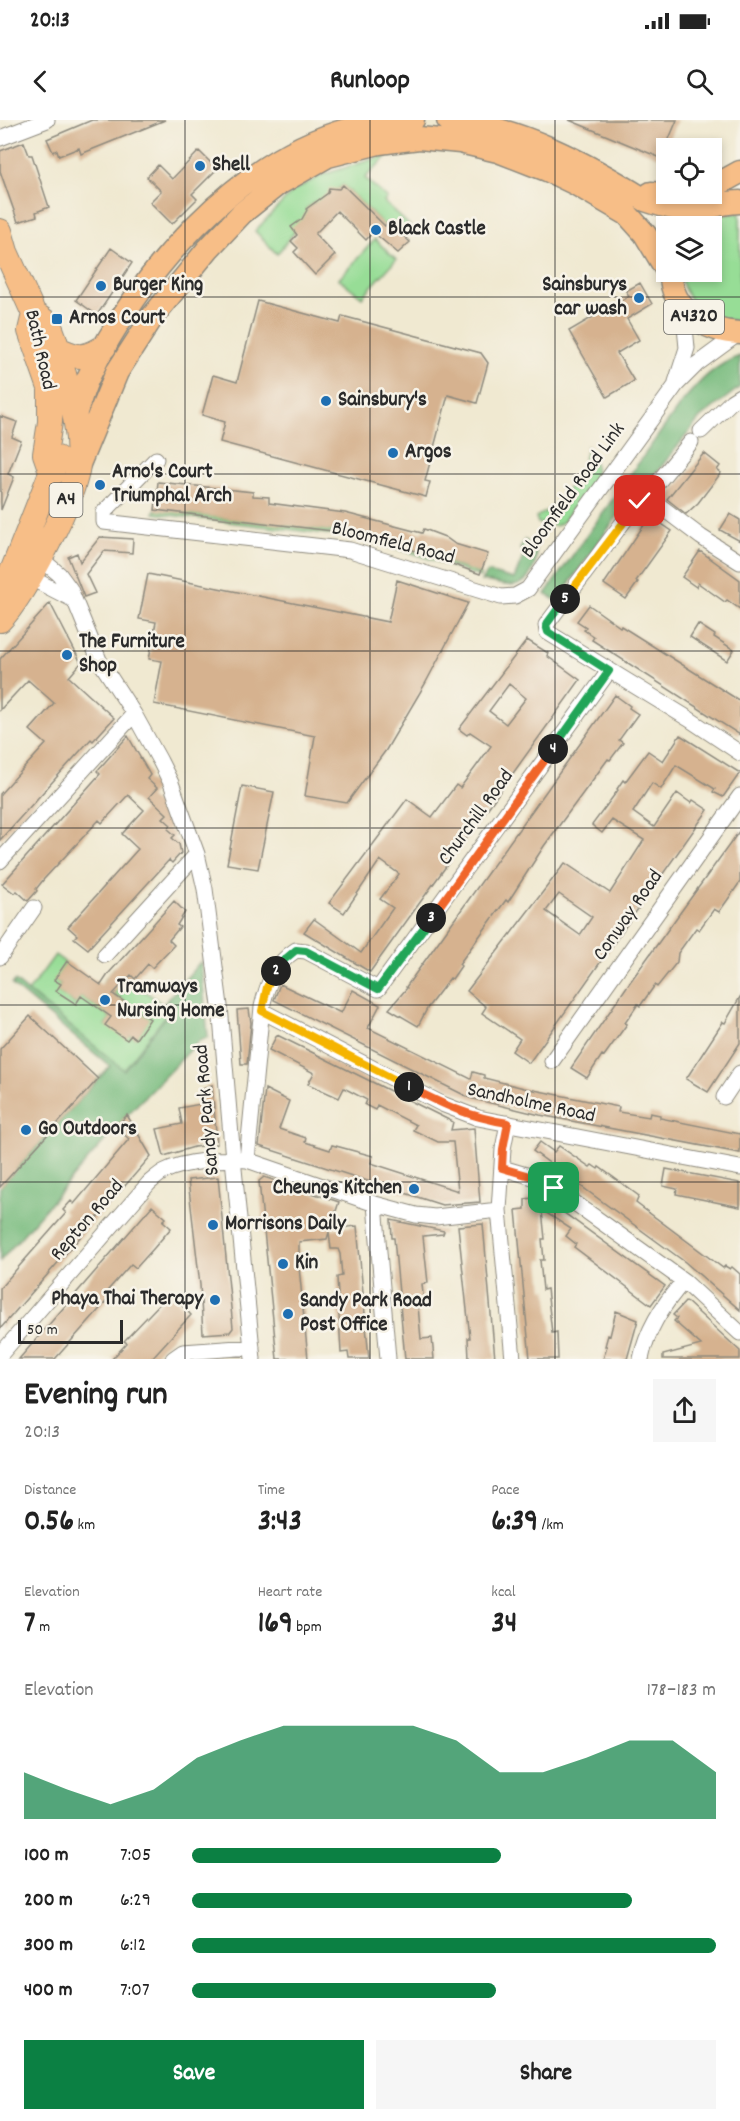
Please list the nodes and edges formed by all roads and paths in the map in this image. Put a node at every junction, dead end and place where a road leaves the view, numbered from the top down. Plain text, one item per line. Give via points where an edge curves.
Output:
1 (47, 120) edge
2 (413, 120) edge
3 (448, 120) edge
4 (512, 128) edge
5 (471, 129) edge
6 (0, 138) edge
7 (740, 172) edge
8 (722, 189) edge
9 (740, 189) edge
10 (656, 193) edge
11 (722, 195) edge
12 (707, 204) edge
13 (694, 216) edge
14 (0, 231) edge
15 (656, 251) edge
16 (672, 282) edge
17 (683, 306) junction
18 (34, 314) junction
19 (739, 333) edge
20 (104, 347) junction
21 (56, 348) junction
22 (117, 372) junction
23 (676, 385) junction
24 (50, 388) junction
25 (740, 396) edge
26 (76, 405) junction
27 (156, 459) dead end
28 (78, 467) junction
29 (52, 474) junction
30 (645, 498) junction
31 (41, 555) junction
32 (740, 562) edge
33 (21, 573) junction
34 (0, 591) edge
35 (491, 593) joint
36 (74, 600) junction
37 (0, 620) edge
38 (609, 671) junction
39 (134, 714) junction
40 (740, 753) edge
41 (740, 796) edge
42 (197, 854) junction
43 (0, 861) edge
44 (34, 908) dead end
45 (105, 955) dead end
46 (0, 957) edge
47 (262, 1011) junction
48 (552, 1061) dead end
49 (740, 1073) edge
50 (724, 1097) dead end
51 (508, 1123) junction
52 (240, 1160) junction
53 (502, 1168) junction
54 (740, 1168) edge
55 (375, 1204) junction
56 (499, 1210) junction
57 (684, 1281) junction
58 (740, 1333) edge
59 (253, 1353) edge
60 (0, 1355) edge
61 (173, 1359) edge
62 (388, 1359) edge
63 (513, 1359) edge
64 (641, 1359) edge

1 - 6 street
2 - 20 main road via 348,129 319,140 266,167 226,196 165,260
3 - 5 main road
4 - 5 main road
4 - 10 main road via 629,189
5 - 15 main road via 498,151 574,183 627,214
5 - 22 main road via 380,143 328,156 277,185 242,213 208,249 153,316
7 - 8 main road
9 - 11 main road
12 - 13 main road
14 - 18 highway, Bath Road / A4
16 - 17 main road, A4320
17 - 19 main road, A4320 via 698,321 717,331
17 - 23 street, Bloomfield Road Link via 687,348
18 - 21 highway, A4 via 48,324
18 - 24 highway, Bath Road / A4 via 30,331
19 - 23 street, Bloomfield Road Link
20 - 21 highway via 85,357
20 - 26 main road
21 - 26 highway, Bath Road / A4
22 - 26 main road via 95,397
22 - 28 main road
23 - 35 street, Bloomfield Road Link via 528,589 515,596
24 - 26 main road
24 - 29 highway, Bath Road / A4 via 45,454
25 - 30 street via 696,436
26 - 28 highway, Bath Road / A4
26 - 29 highway, Bath Road / A4
27 - 35 street, Bloomfield Road via 104,512 104,522 350,550
28 - 31 highway, Bath Road / A4
29 - 33 highway, Bath Road / A4
30 - 32 street
30 - 38 street via 546,625 548,632
31 - 33 highway, Bath Road / A4
31 - 36 street, Sandy Park Road via 59,574
33 - 34 highway, Bath Road / A4
33 - 36 street
33 - 37 highway, Bath Road / A4 via 15,603
36 - 39 street, Sandy Park Road via 99,660
38 - 40 street
38 - 47 street, Churchill Road via 378,989 306,951 296,950 274,973
39 - 42 street, Sandy Park Road via 171,783
39 - 43 street
41 - 48 street, Conway Road
42 - 45 street
42 - 52 street, Sandy Park Road via 213,942
44 - 46 street
47 - 51 street, Sandholme Road via 442,1104 478,1118
47 - 52 street
49 - 50 street
51 - 53 street
51 - 54 street, Sandholme Road
52 - 55 street
52 - 59 street, Sandy Park Road
52 - 60 street, Repton Road via 186,1164 149,1183
53 - 56 street
53 - 57 street via 554,1188
55 - 56 street via 435,1217
55 - 62 street
56 - 63 street
57 - 58 street
57 - 64 street via 656,1318
59 - 61 street via 183,1352

